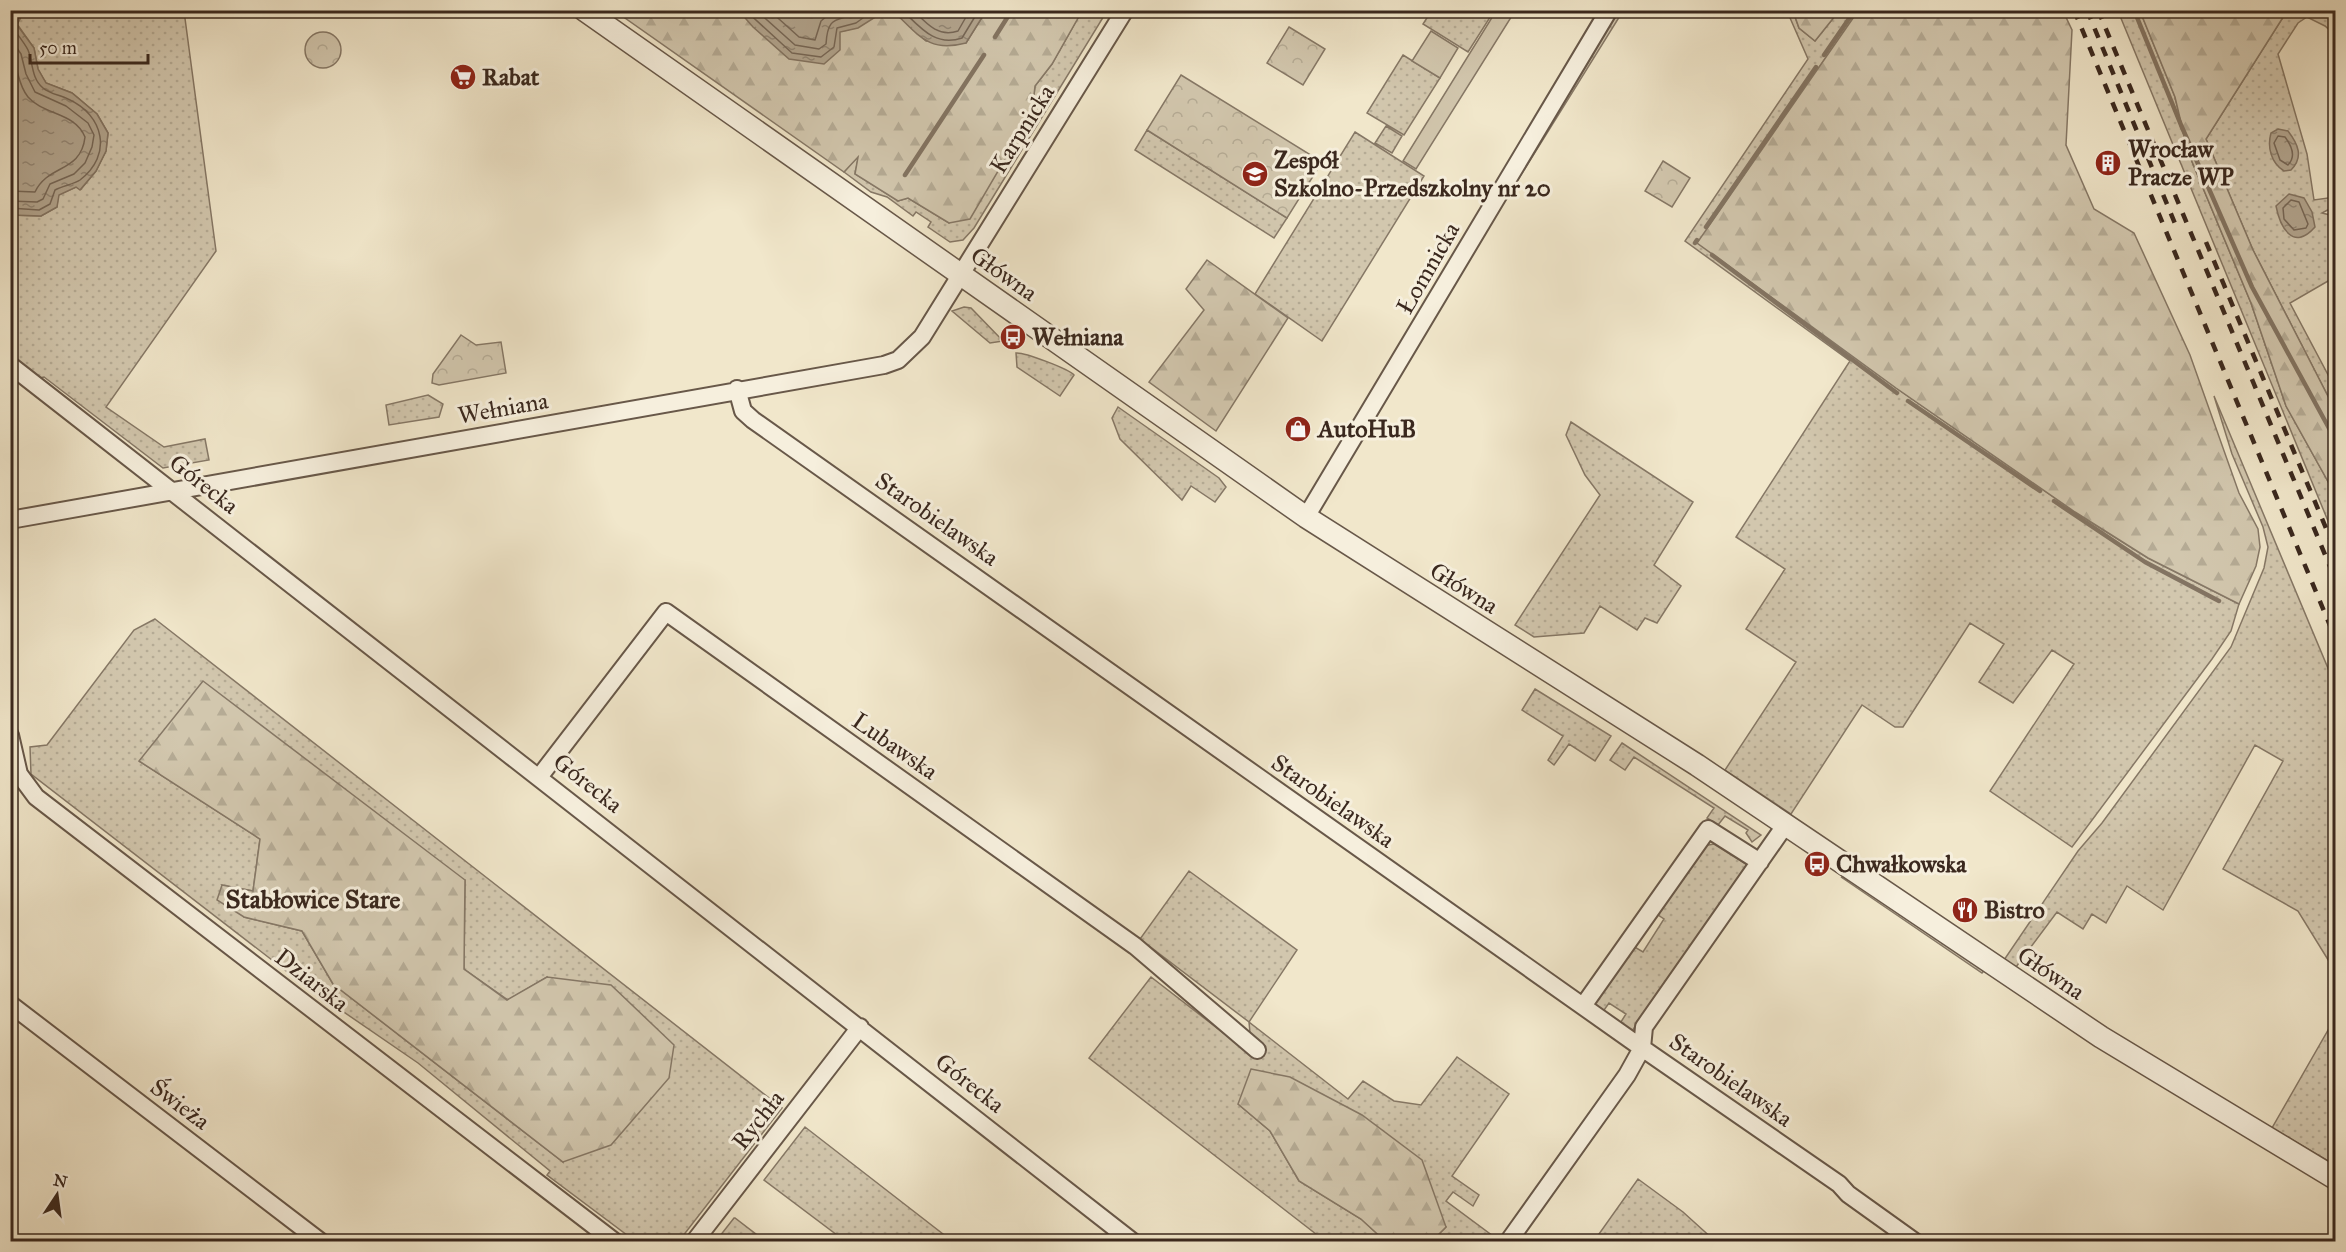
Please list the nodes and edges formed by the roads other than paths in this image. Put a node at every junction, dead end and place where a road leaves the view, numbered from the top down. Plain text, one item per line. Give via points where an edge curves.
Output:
1 (584, 10) edge
2 (1125, 10) edge
3 (1609, 10) edge
4 (959, 274) junction
5 (10, 365) edge
6 (737, 389) junction
7 (172, 490) junction
8 (1306, 517) junction
9 (10, 520) edge
10 (10, 735) edge
11 (540, 776) junction
12 (15, 778) edge
13 (1786, 824) junction
14 (1760, 862) junction
15 (10, 1004) edge
16 (1583, 1006) junction
17 (860, 1027) junction
18 (1642, 1048) junction
19 (1257, 1050) dead end
20 (2336, 1179) edge
21 (1515, 1239) edge
22 (321, 1242) edge
23 (615, 1242) edge
24 (694, 1242) edge
25 (1133, 1242) edge
26 (1915, 1242) edge

1 - 4 street, Główna
2 - 4 street, Karpnicka
3 - 8 street, Łomnicka
4 - 6 street, Wełniana via 922,337 898,360
4 - 8 street, Główna
5 - 7 street, Górecka
6 - 7 street, Wełniana
6 - 16 street, Starobielawska via 743,411 753,420
7 - 9 street, Wełniana
7 - 11 street, Górecka
8 - 13 street, Główna
10 - 12 street, Dziarska
11 - 17 street, Górecka
11 - 19 street, Lubawska via 666,612 1135,946
12 - 23 street, Dziarska
13 - 14 street
13 - 20 street, Główna via 2101,1037
14 - 16 street via 1708,829
14 - 18 street via 1644,1027
15 - 22 street, Świeża
16 - 18 street, Starobielawska
17 - 24 street, Rychła
17 - 25 street, Górecka
18 - 21 street via 1627,1075 1525,1215
18 - 26 street, Starobielawska via 1839,1184

